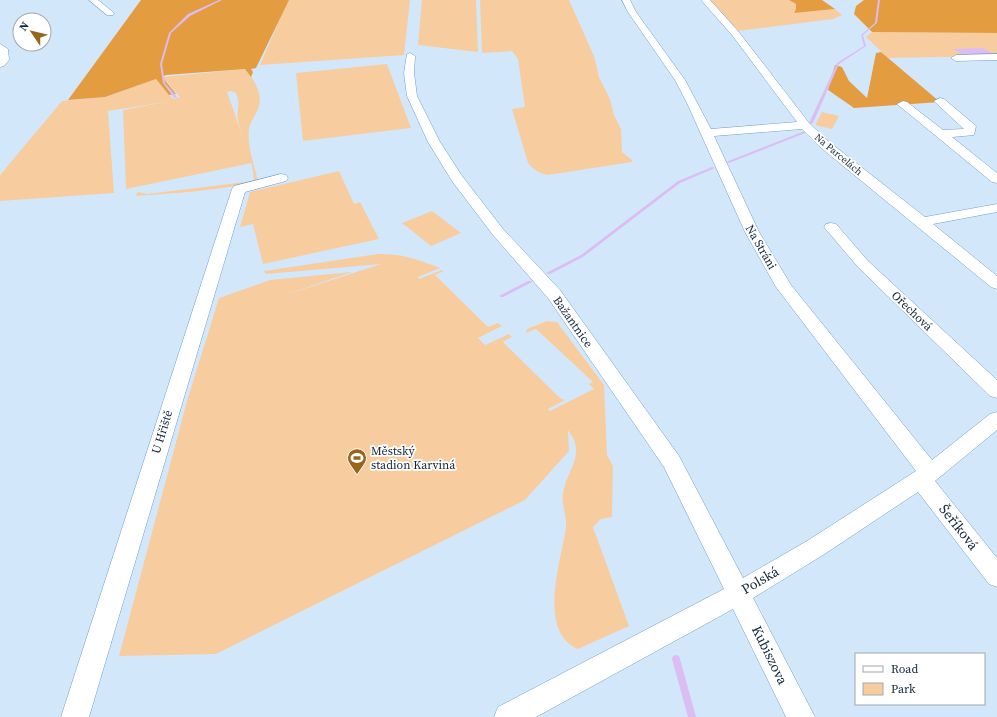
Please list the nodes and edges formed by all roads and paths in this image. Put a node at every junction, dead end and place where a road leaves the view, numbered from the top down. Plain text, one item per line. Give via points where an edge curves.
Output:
1 (93, 0) edge
2 (626, 0) edge
3 (705, 0) edge
4 (110, 13) dead end
5 (0, 47) edge
6 (410, 56) dead end
7 (956, 58) dead end
8 (997, 58) edge
9 (0, 64) edge
10 (940, 101) dead end
11 (903, 104) dead end
12 (805, 125) junction
13 (706, 134) junction
14 (941, 134) junction
15 (281, 178) dead end
16 (997, 179) edge
17 (997, 208) edge
18 (922, 222) junction
19 (831, 227) dead end
20 (997, 284) edge
21 (997, 391) edge
22 (997, 419) edge
23 (926, 476) junction
24 (997, 576) edge
25 (739, 593) junction
26 (514, 715) edge
27 (75, 717) edge
28 (800, 717) edge

1 - 4 street
2 - 13 street, Na Stráni via 680,80
3 - 12 street, Na Parcelách via 735,33
5 - 9 street via 3,49 4,60
6 - 25 street, Bažantnice via 412,96 434,142 457,178 498,232 554,294 672,462
7 - 8 street
10 - 14 street via 970,126 970,132
11 - 14 street
12 - 13 street
12 - 18 street, Na Parcelách via 824,144
13 - 23 street, Na Stráni via 752,232 784,286
14 - 16 street
15 - 27 street, U Hřiště via 239,189
17 - 18 street
18 - 20 street, Na Parcelách
19 - 21 street, Ořechová via 863,264
22 - 23 street, Polská
23 - 24 street, Šeříková
23 - 25 street, Polská
25 - 26 street, Polská
25 - 28 street, Kubiszova

